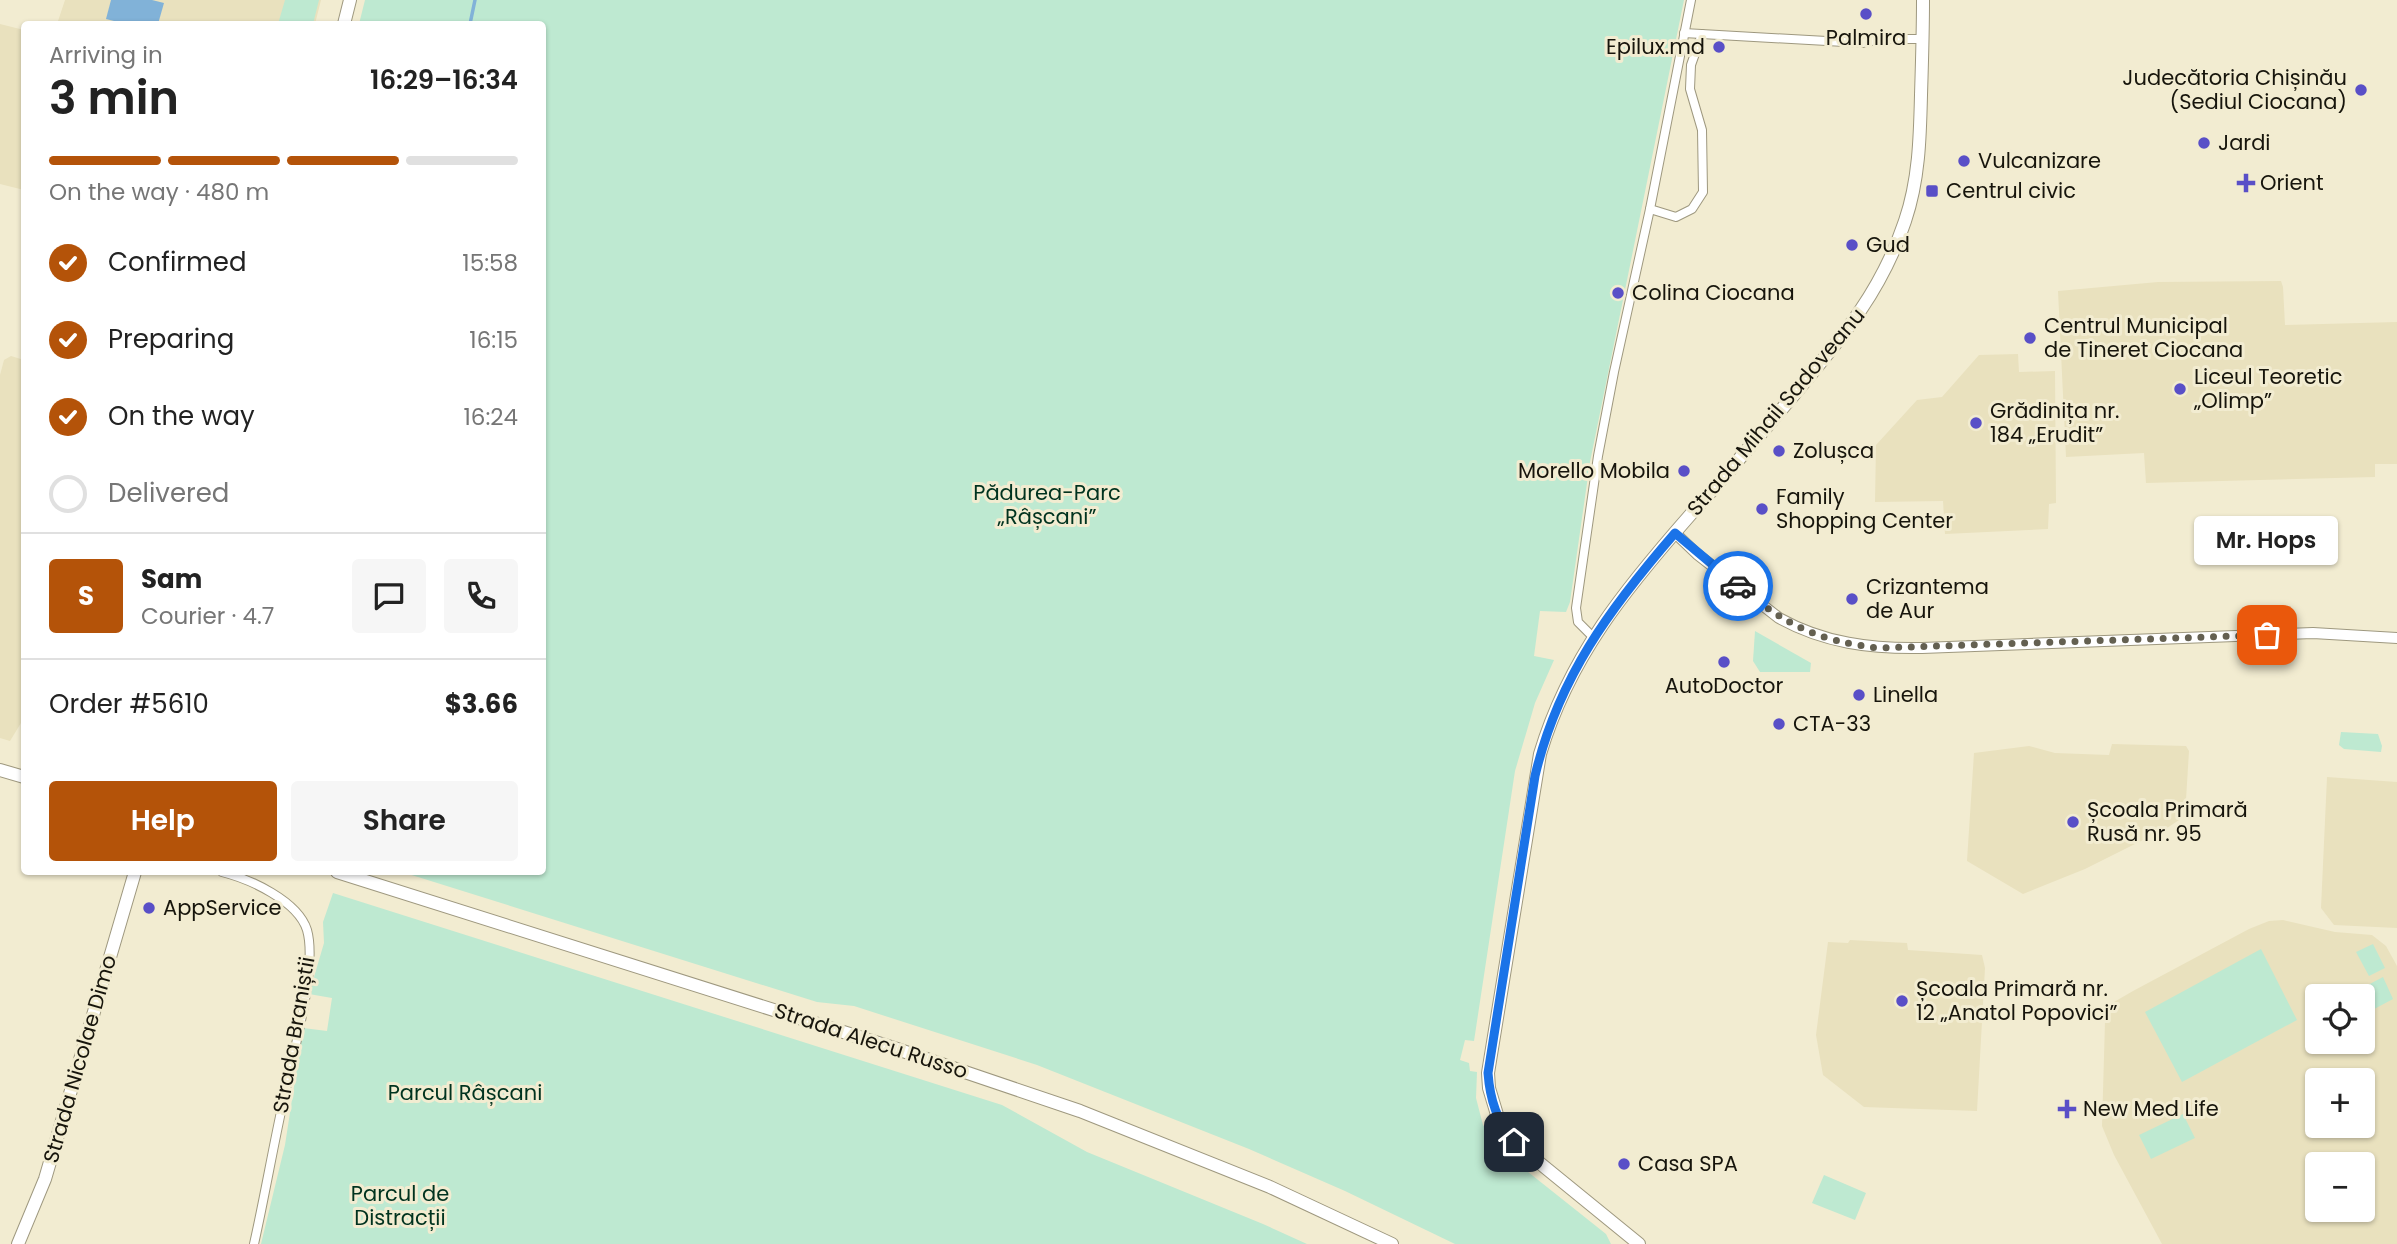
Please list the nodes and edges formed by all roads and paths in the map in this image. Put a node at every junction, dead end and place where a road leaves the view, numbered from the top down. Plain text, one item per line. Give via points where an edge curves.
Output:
1 (350, 0) edge
2 (1691, 0) edge
3 (1923, 0) edge
4 (345, 21) edge
5 (1684, 33) junction
6 (1702, 34) junction
7 (1923, 40) junction
8 (1650, 209) junction
9 (1675, 533) junction
10 (1593, 637) junction
11 (2397, 638) edge
12 (0, 770) edge
13 (21, 776) edge
14 (134, 875) edge
15 (233, 875) edge
16 (346, 875) edge
17 (18, 1244) edge
18 (254, 1244) edge
19 (1392, 1244) edge
20 (1639, 1244) edge

1 - 4 main road
2 - 5 street
3 - 7 main road, Strada Mihail Sadoveanu
5 - 6 street
5 - 8 street
6 - 7 street via 1862,43
6 - 8 street via 1691,65 1690,89 1702,130 1703,192 1692,209 1676,217
7 - 9 main road, Strada Mihail Sadoveanu via 1916,180 1899,239 1879,282 1841,340
8 - 10 street via 1598,456 1576,608 1578,622
9 - 10 main road, Strada Mihail Sadoveanu
9 - 11 street via 1779,618 1813,634 1862,646 1922,648 2313,634
10 - 20 main road, Strada Mihail Sadoveanu via 1556,707 1540,754 1489,1088 1498,1118 1514,1142
12 - 13 main road
14 - 17 main road, Strada Nicolae Dimo via 53,1153
15 - 18 street, Strada Braniștii via 265,888 293,910 307,931 310,955
16 - 19 main road, Strada Alecu Russo via 1080,1111 1270,1187

